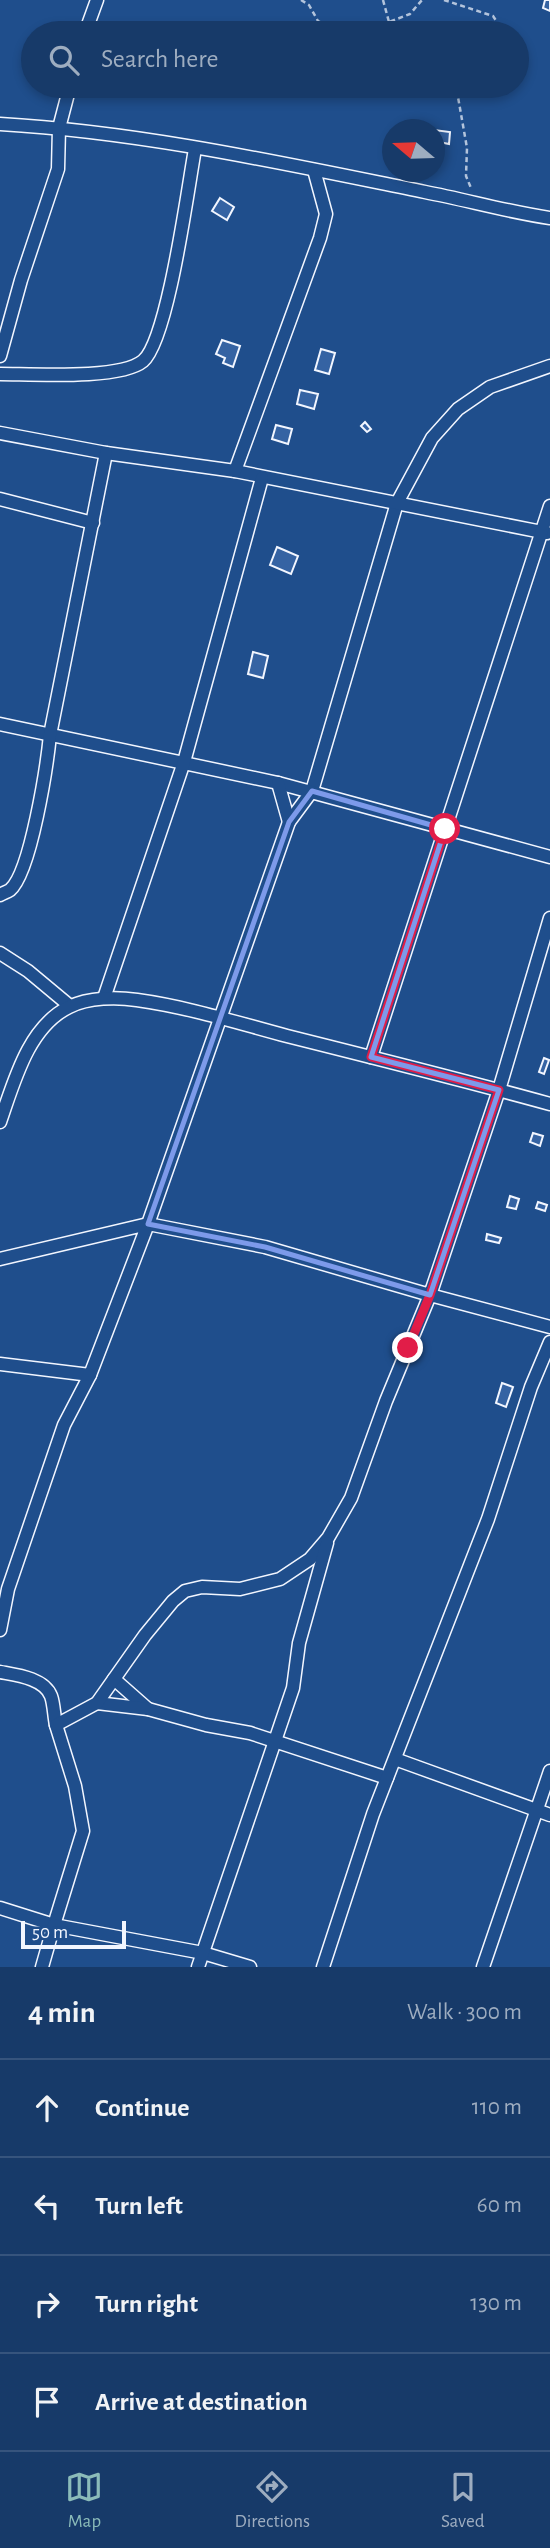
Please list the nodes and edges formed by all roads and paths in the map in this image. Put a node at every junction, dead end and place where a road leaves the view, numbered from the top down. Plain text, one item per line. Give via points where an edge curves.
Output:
1 (97, 0) edge
2 (301, 0) edge
3 (383, 0) edge
4 (422, 0) edge
5 (444, 0) edge
6 (89, 21) edge
7 (320, 21) edge
8 (389, 21) edge
9 (392, 21) edge
10 (496, 21) edge
11 (67, 98) edge
12 (458, 98) edge
13 (0, 124) edge
14 (59, 128) junction
15 (195, 149) junction
16 (314, 170) junction
17 (477, 203) junction
18 (550, 218) edge
19 (0, 356) edge
20 (550, 366) edge
21 (0, 374) edge
22 (0, 433) edge
23 (107, 453) junction
24 (235, 471) junction
25 (262, 478) junction
26 (0, 499) edge
27 (397, 503) junction
28 (550, 506) edge
29 (93, 523) junction
30 (546, 533) edge
31 (0, 724) edge
32 (50, 735) junction
33 (184, 762) junction
34 (278, 783) junction
35 (312, 792) junction
36 (289, 822) junction
37 (445, 829) junction
38 (550, 857) edge
39 (0, 895) edge
40 (550, 918) edge
41 (0, 953) edge
42 (104, 998) junction
43 (70, 1006) junction
44 (220, 1019) junction
45 (371, 1057) junction
46 (499, 1090) junction
47 (550, 1104) edge
48 (0, 1122) edge
49 (148, 1224) junction
50 (0, 1259) edge
51 (430, 1295) junction
52 (550, 1327) edge
53 (550, 1342) edge
54 (0, 1364) edge
55 (90, 1375) junction
56 (328, 1538) junction
57 (0, 1630) edge
58 (0, 1671) edge
59 (114, 1679) junction
60 (97, 1703) junction
61 (148, 1709) junction
62 (56, 1725) junction
63 (276, 1741) junction
64 (395, 1759) junction
65 (550, 1771) edge
66 (387, 1777) junction
67 (544, 1812) edge
68 (0, 1908) edge
69 (54, 1925) junction
70 (203, 1953) junction
71 (42, 1967) edge
72 (198, 1967) edge
73 (250, 1967) edge
74 (323, 1967) edge
75 (483, 1967) edge

1 - 6 street
2 - 7 path
3 - 8 path
4 - 9 path via 410,14
5 - 10 path
11 - 14 street
12 - 17 path via 467,148 466,176
13 - 14 street
14 - 15 street
14 - 19 street via 58,169
15 - 16 street
15 - 21 street via 169,295 143,361 114,372
16 - 17 street
16 - 24 street via 326,214 320,238
17 - 18 street
20 - 27 street via 490,387 458,410 432,438
22 - 23 street
23 - 24 street
23 - 29 street
24 - 25 street
25 - 27 street
25 - 33 street
26 - 29 street
27 - 30 street
27 - 35 street
28 - 30 street
29 - 32 street
30 - 37 street
31 - 32 street
32 - 33 street
32 - 39 street via 45,779 23,868 11,889
33 - 34 street
33 - 42 street
34 - 35 street
34 - 36 street
35 - 36 street
35 - 37 street
36 - 44 street
37 - 38 street
37 - 45 street
40 - 46 street
41 - 43 street
42 - 43 street
42 - 44 street via 137,1000
43 - 48 street via 36,1038
44 - 45 street
44 - 49 street
45 - 46 street
46 - 47 street
46 - 51 street
49 - 50 street
49 - 51 street via 265,1247
49 - 55 street
51 - 52 street
51 - 56 street via 351,1498
53 - 64 street via 488,1519
54 - 55 street
55 - 57 street via 64,1425 8,1589
56 - 59 street via 310,1559 280,1579 240,1589 185,1591 145,1635
56 - 63 street via 299,1643 293,1689
58 - 62 street via 43,1685 51,1695
59 - 60 street
59 - 61 street
60 - 61 street
60 - 62 street
61 - 63 street
62 - 69 street via 83,1831
63 - 66 street
63 - 70 street
64 - 66 street
64 - 67 street
65 - 67 street
66 - 74 street
67 - 75 street
68 - 69 street
69 - 70 street
69 - 71 street
70 - 72 street
70 - 73 street

